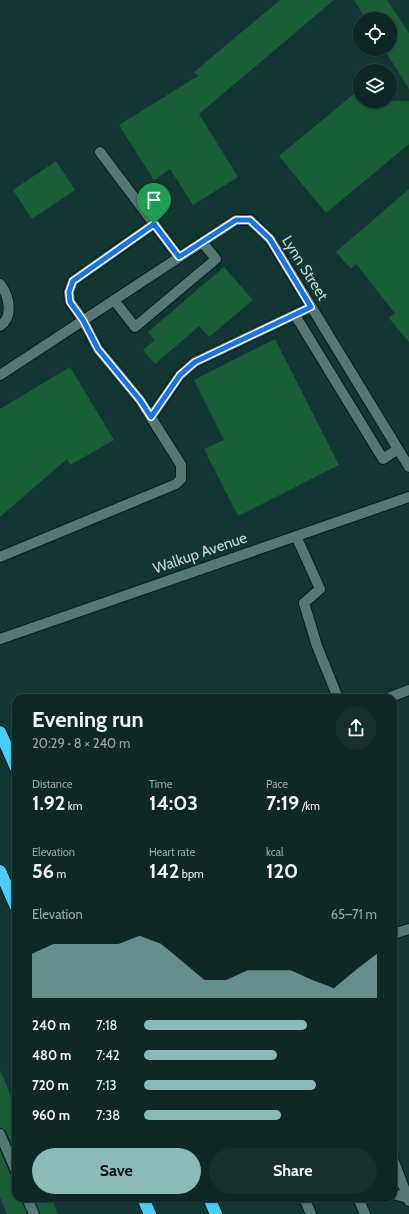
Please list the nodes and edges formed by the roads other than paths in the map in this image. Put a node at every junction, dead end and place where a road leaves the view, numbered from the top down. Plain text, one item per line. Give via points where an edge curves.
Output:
1 (100, 152) dead end
2 (154, 224) junction
3 (202, 242) junction
4 (179, 257) junction
5 (0, 284) edge
6 (114, 300) junction
7 (311, 307) junction
8 (295, 315) junction
9 (83, 320) junction
10 (0, 326) edge
11 (0, 375) edge
12 (151, 417) junction
13 (398, 449) junction
14 (409, 467) edge
15 (409, 497) edge
16 (296, 536) junction
17 (0, 556) edge
18 (0, 639) edge
19 (409, 690) edge
20 (336, 694) edge
21 (397, 695) edge
22 (0, 732) edge
23 (12, 759) edge
24 (0, 871) edge
25 (12, 898) edge
26 (409, 929) edge
27 (397, 933) edge
28 (0, 1134) edge
29 (12, 1162) edge
30 (397, 1169) edge
31 (397, 1196) edge
32 (409, 1200) edge
33 (29, 1202) edge
34 (145, 1202) edge
35 (211, 1202) edge
36 (306, 1202) edge
37 (360, 1202) edge
38 (34, 1214) edge
39 (150, 1214) edge
40 (216, 1214) edge
41 (311, 1214) edge
42 (365, 1214) edge

1 - 2 street
2 - 4 street
2 - 9 street via 73,281 69,292 70,302
3 - 4 street, Lynn Street
3 - 6 street via 216,259 135,327
3 - 7 street, Lynn Street via 236,220 250,220 270,239
4 - 6 street, Lynn Street
5 - 10 street via 9,308 4,324
6 - 9 street, Lynn Street
7 - 8 street
7 - 13 street, Lynn Street
8 - 12 street via 195,362 180,375
8 - 13 street via 383,459
9 - 11 street, Lynn Street
9 - 12 street via 98,349
12 - 17 street via 181,465 181,479 176,484
13 - 14 street, Lynn Street
15 - 16 street, Walkup Avenue
16 - 18 street, Walkup Avenue
16 - 20 street via 320,589 304,603 317,646
19 - 21 street
22 - 23 highway
24 - 25 highway
26 - 27 street
28 - 29 street
30 - 32 street
31 - 32 street
33 - 38 street
34 - 39 highway
35 - 40 highway
36 - 41 street
37 - 42 street

